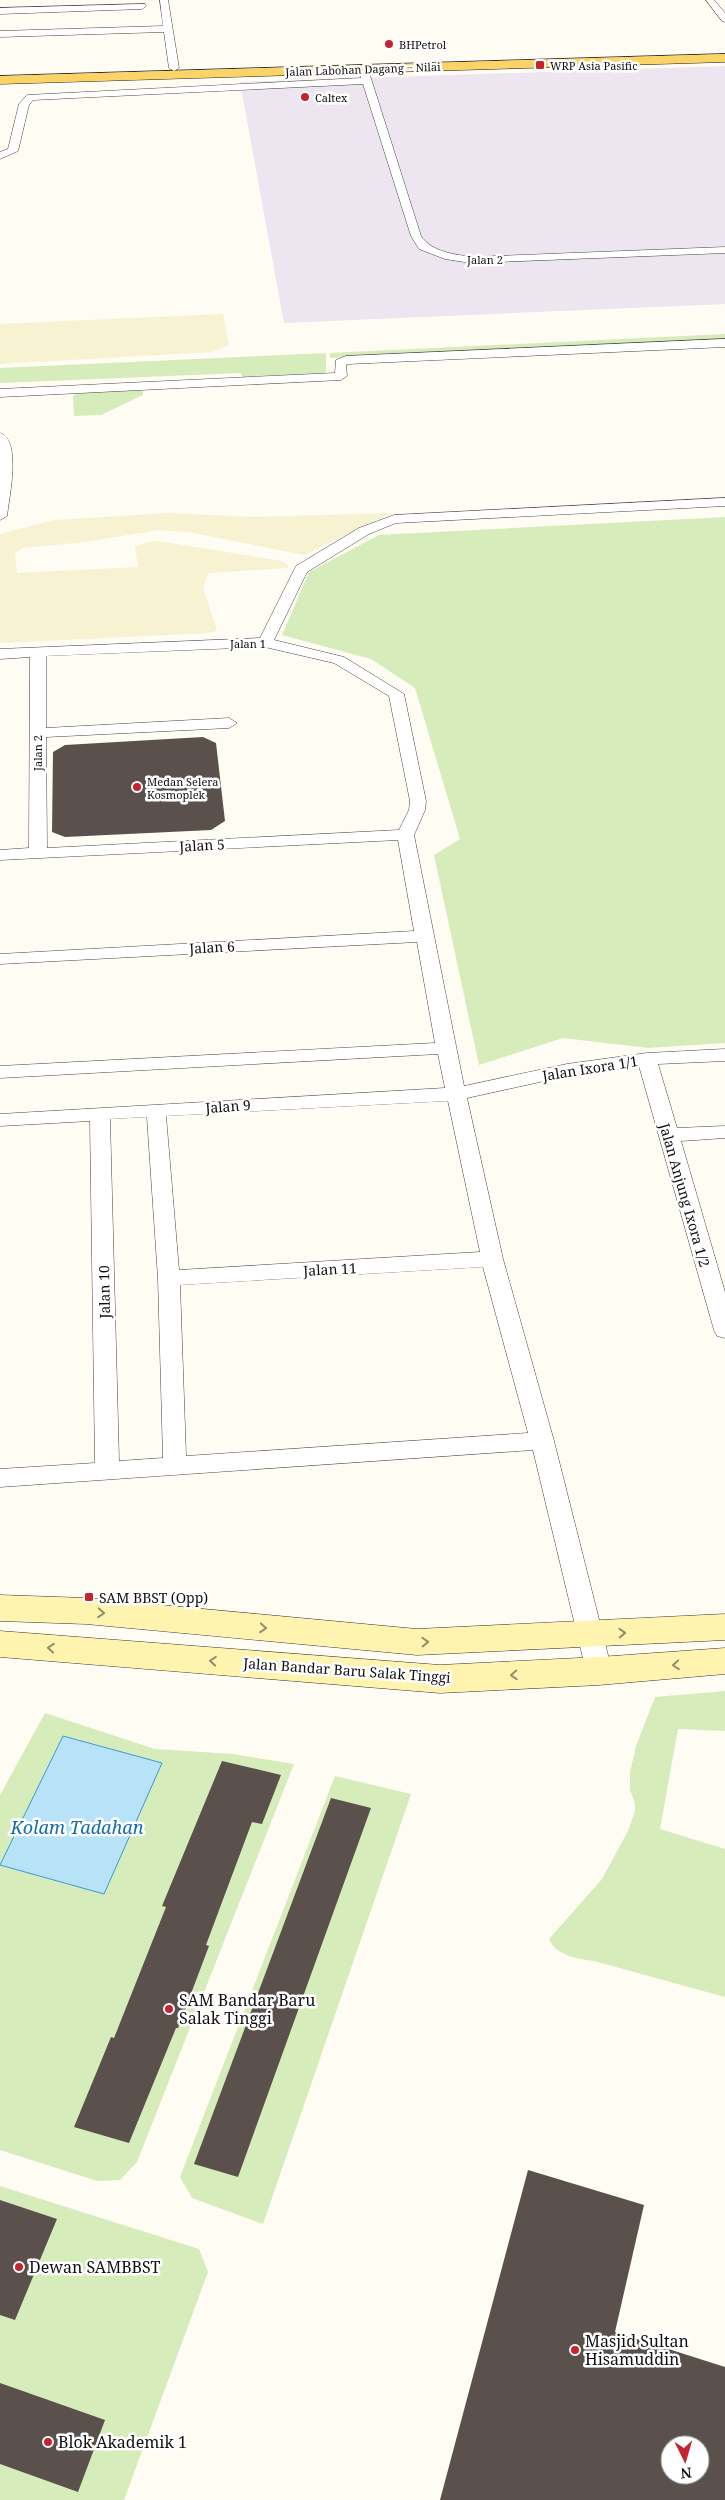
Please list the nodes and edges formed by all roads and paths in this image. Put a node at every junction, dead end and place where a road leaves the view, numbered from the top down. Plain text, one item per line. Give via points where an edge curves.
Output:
1 (164, 0) edge
2 (710, 0) edge
3 (0, 11) edge
4 (143, 18) edge
5 (725, 20) edge
6 (166, 29) junction
7 (0, 34) edge
8 (725, 52) edge
9 (725, 58) edge
10 (174, 68) junction
11 (363, 69) junction
12 (0, 74) edge
13 (40, 76) junction
14 (0, 80) edge
15 (367, 81) junction
16 (0, 156) edge
17 (725, 250) edge
18 (725, 343) edge
19 (0, 393) edge
20 (0, 438) edge
21 (725, 502) edge
22 (0, 516) edge
23 (265, 642) junction
24 (38, 652) junction
25 (0, 654) edge
26 (229, 723) dead end
27 (37, 733) junction
28 (405, 835) junction
29 (38, 854) junction
30 (0, 855) edge
31 (424, 936) junction
32 (0, 959) edge
33 (446, 1048) junction
34 (725, 1056) edge
35 (647, 1059) junction
36 (0, 1072) edge
37 (456, 1094) junction
38 (156, 1110) junction
39 (100, 1114) junction
40 (0, 1120) edge
41 (725, 1132) edge
42 (669, 1135) junction
43 (492, 1259) junction
44 (716, 1269) edge
45 (169, 1278) junction
46 (725, 1330) edge
47 (542, 1440) junction
48 (175, 1467) junction
49 (108, 1471) junction
50 (0, 1478) edge
51 (0, 1608) edge
52 (725, 1627) edge
53 (590, 1634) junction
54 (0, 1644) edge
55 (725, 1661) edge
56 (600, 1671) junction

1 - 6 street
2 - 5 street
3 - 4 street
4 - 6 street
4 - 7 street
6 - 10 street
8 - 10 main road, Jalan Labohan Dagang ‒ Nilai
9 - 11 main road, Jalan Labohan Dagang ‒ Nilai
10 - 13 main road, Jalan Labohan Dagang ‒ Nilai
11 - 13 main road, Jalan Labohan Dagang ‒ Nilai
11 - 15 street
12 - 13 main road, Jalan Labohan Dagang ‒ Nilai
13 - 14 main road
15 - 16 street via 30,97 24,104 13,151
15 - 17 street, Jalan 2 via 416,236 423,247 449,257 471,260
18 - 19 street via 346,360 340,363 341,376
20 - 22 street via 5,442 6,470
21 - 23 street via 394,519 364,531 300,569
23 - 24 street, Jalan 1
23 - 28 street, Jalan 1 via 339,660 396,694 418,801
24 - 25 street, Jalan 1
24 - 27 street, Jalan 2
26 - 27 street
27 - 29 street, Jalan 2
28 - 29 street, Jalan 5
28 - 31 street
29 - 30 street, Jalan 5
31 - 32 street, Jalan 6
31 - 33 street
33 - 36 street
33 - 37 street
34 - 35 street, Jalan Ixora 1/1
35 - 37 street, Jalan Ixora 1/1 via 567,1070
35 - 42 street, Jalan Anjung Ixora 1/2
37 - 38 street, Jalan 9
37 - 43 street
38 - 39 street, Jalan 9
38 - 45 street
39 - 40 street, Jalan 9
39 - 49 street, Jalan 10
41 - 42 street
42 - 44 street, Jalan Anjung Ixora 1/2
43 - 45 street, Jalan 11
43 - 47 street
44 - 46 street, Jalan Anjung Ixora 1/2
45 - 48 street
47 - 48 street
47 - 53 street
48 - 49 street
49 - 50 street
51 -> 53 main road via 86,1611 417,1642
53 -> 52 main road
53 - 56 street
56 -> 54 main road, Jalan Bandar Baru Salak Tinggi via 440,1679
55 -> 56 main road, Jalan Bandar Baru Salak Tinggi

